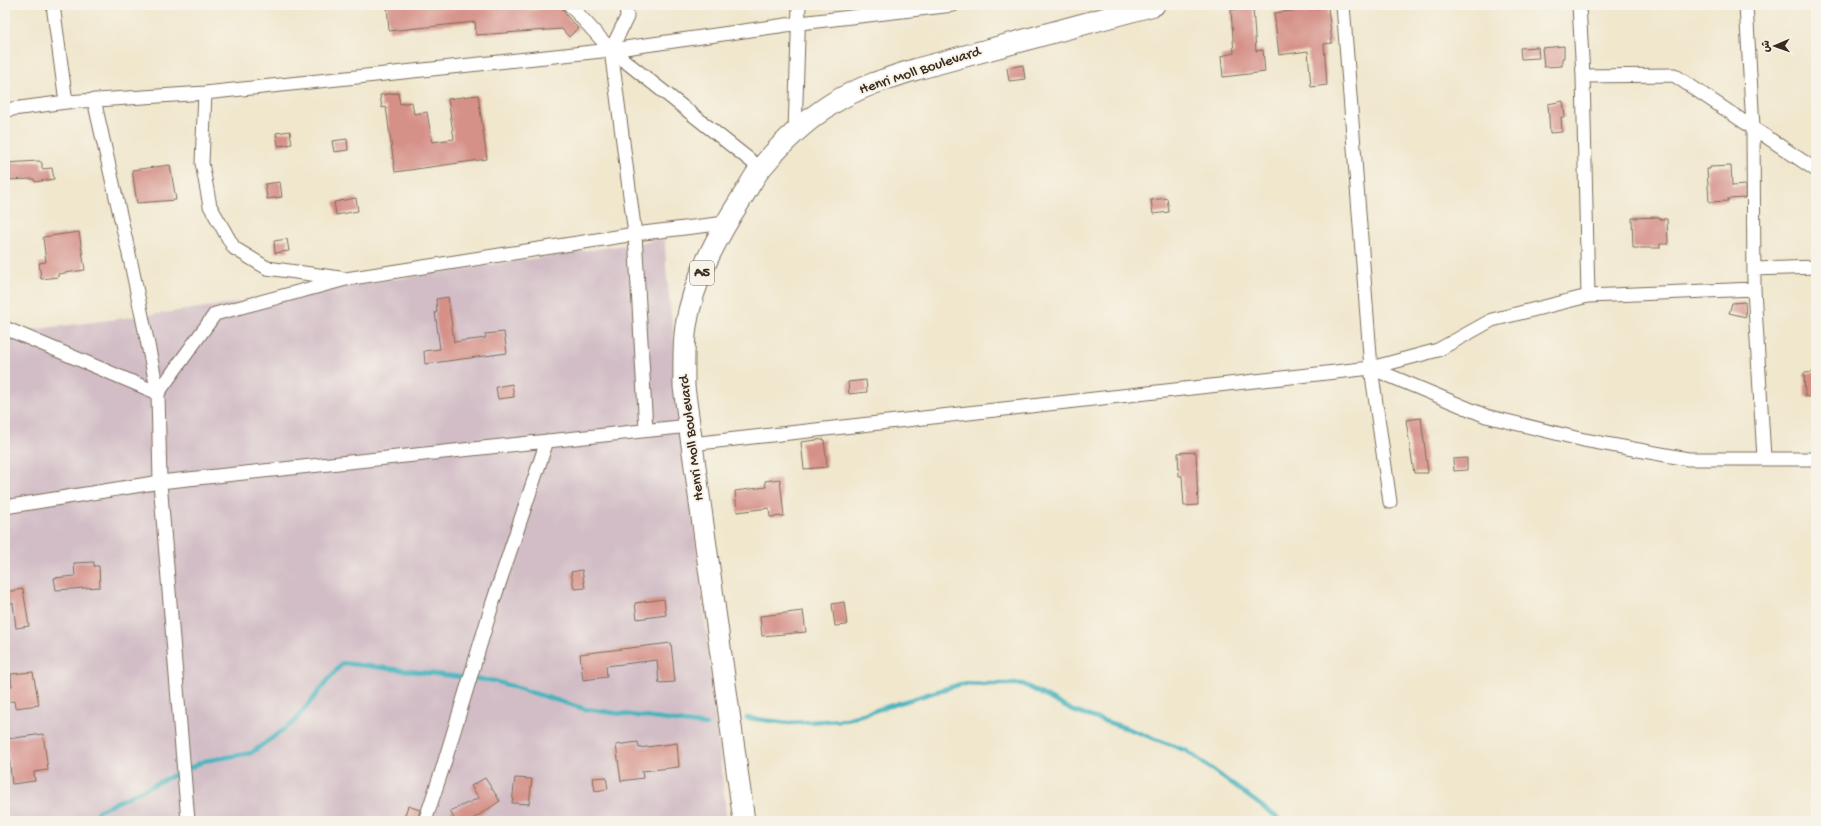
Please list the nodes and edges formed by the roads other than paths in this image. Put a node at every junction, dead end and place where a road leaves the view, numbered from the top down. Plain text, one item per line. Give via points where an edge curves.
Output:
1 (53, 5) edge
2 (570, 5) edge
3 (626, 5) edge
4 (799, 5) edge
5 (953, 5) edge
6 (1154, 5) edge
7 (1344, 5) edge
8 (1579, 5) edge
9 (1746, 5) edge
10 (800, 23) junction
11 (611, 50) junction
12 (1583, 76) junction
13 (205, 93) junction
14 (94, 100) junction
15 (66, 102) junction
16 (5, 110) edge
17 (1753, 127) junction
18 (796, 132) junction
19 (760, 168) junction
20 (1816, 170) edge
21 (726, 223) junction
22 (635, 234) junction
23 (1816, 267) edge
24 (1754, 269) junction
25 (346, 279) junction
26 (1754, 290) junction
27 (1588, 296) junction
28 (5, 328) edge
29 (1371, 368) junction
30 (158, 393) junction
31 (646, 430) junction
32 (690, 435) junction
33 (547, 441) junction
34 (1764, 458) junction
35 (1816, 459) edge
36 (160, 482) junction
37 (1390, 502) dead end
38 (5, 507) edge
39 (188, 821) edge
40 (425, 821) edge
41 (744, 821) edge

1 - 15 street
2 - 11 street
3 - 11 street via 627,17
4 - 10 street
5 - 10 street
6 - 18 highway, Henri Moll Boulevard / A5 via 1041,34 882,80 832,104
7 - 29 street
8 - 12 street
9 - 17 street
10 - 11 street
10 - 18 street
11 - 13 street
11 - 19 street
11 - 22 street
12 - 17 street via 1674,75
12 - 27 street
13 - 14 street
13 - 25 street via 202,163 210,206 234,248 267,268
14 - 15 street
14 - 30 street
15 - 16 street
17 - 20 street
17 - 24 street
18 - 19 highway, Henri Moll Boulevard / A5
19 - 21 highway, Henri Moll Boulevard / A5
21 - 22 street
21 - 32 highway, Henri Moll Boulevard / A5 via 702,271 686,326 684,387
22 - 25 street
22 - 31 street
23 - 24 street
24 - 26 street
25 - 30 street via 215,314
26 - 27 street
26 - 34 street
27 - 29 street via 1492,320 1438,350
28 - 30 street
29 - 32 street
29 - 34 street via 1486,416 1584,440 1688,459
29 - 37 street
30 - 36 street
31 - 32 street
31 - 33 street
32 - 41 highway, Henri Moll Boulevard / A5
33 - 36 street
33 - 40 street via 493,602
34 - 35 street
36 - 38 street
36 - 39 street

